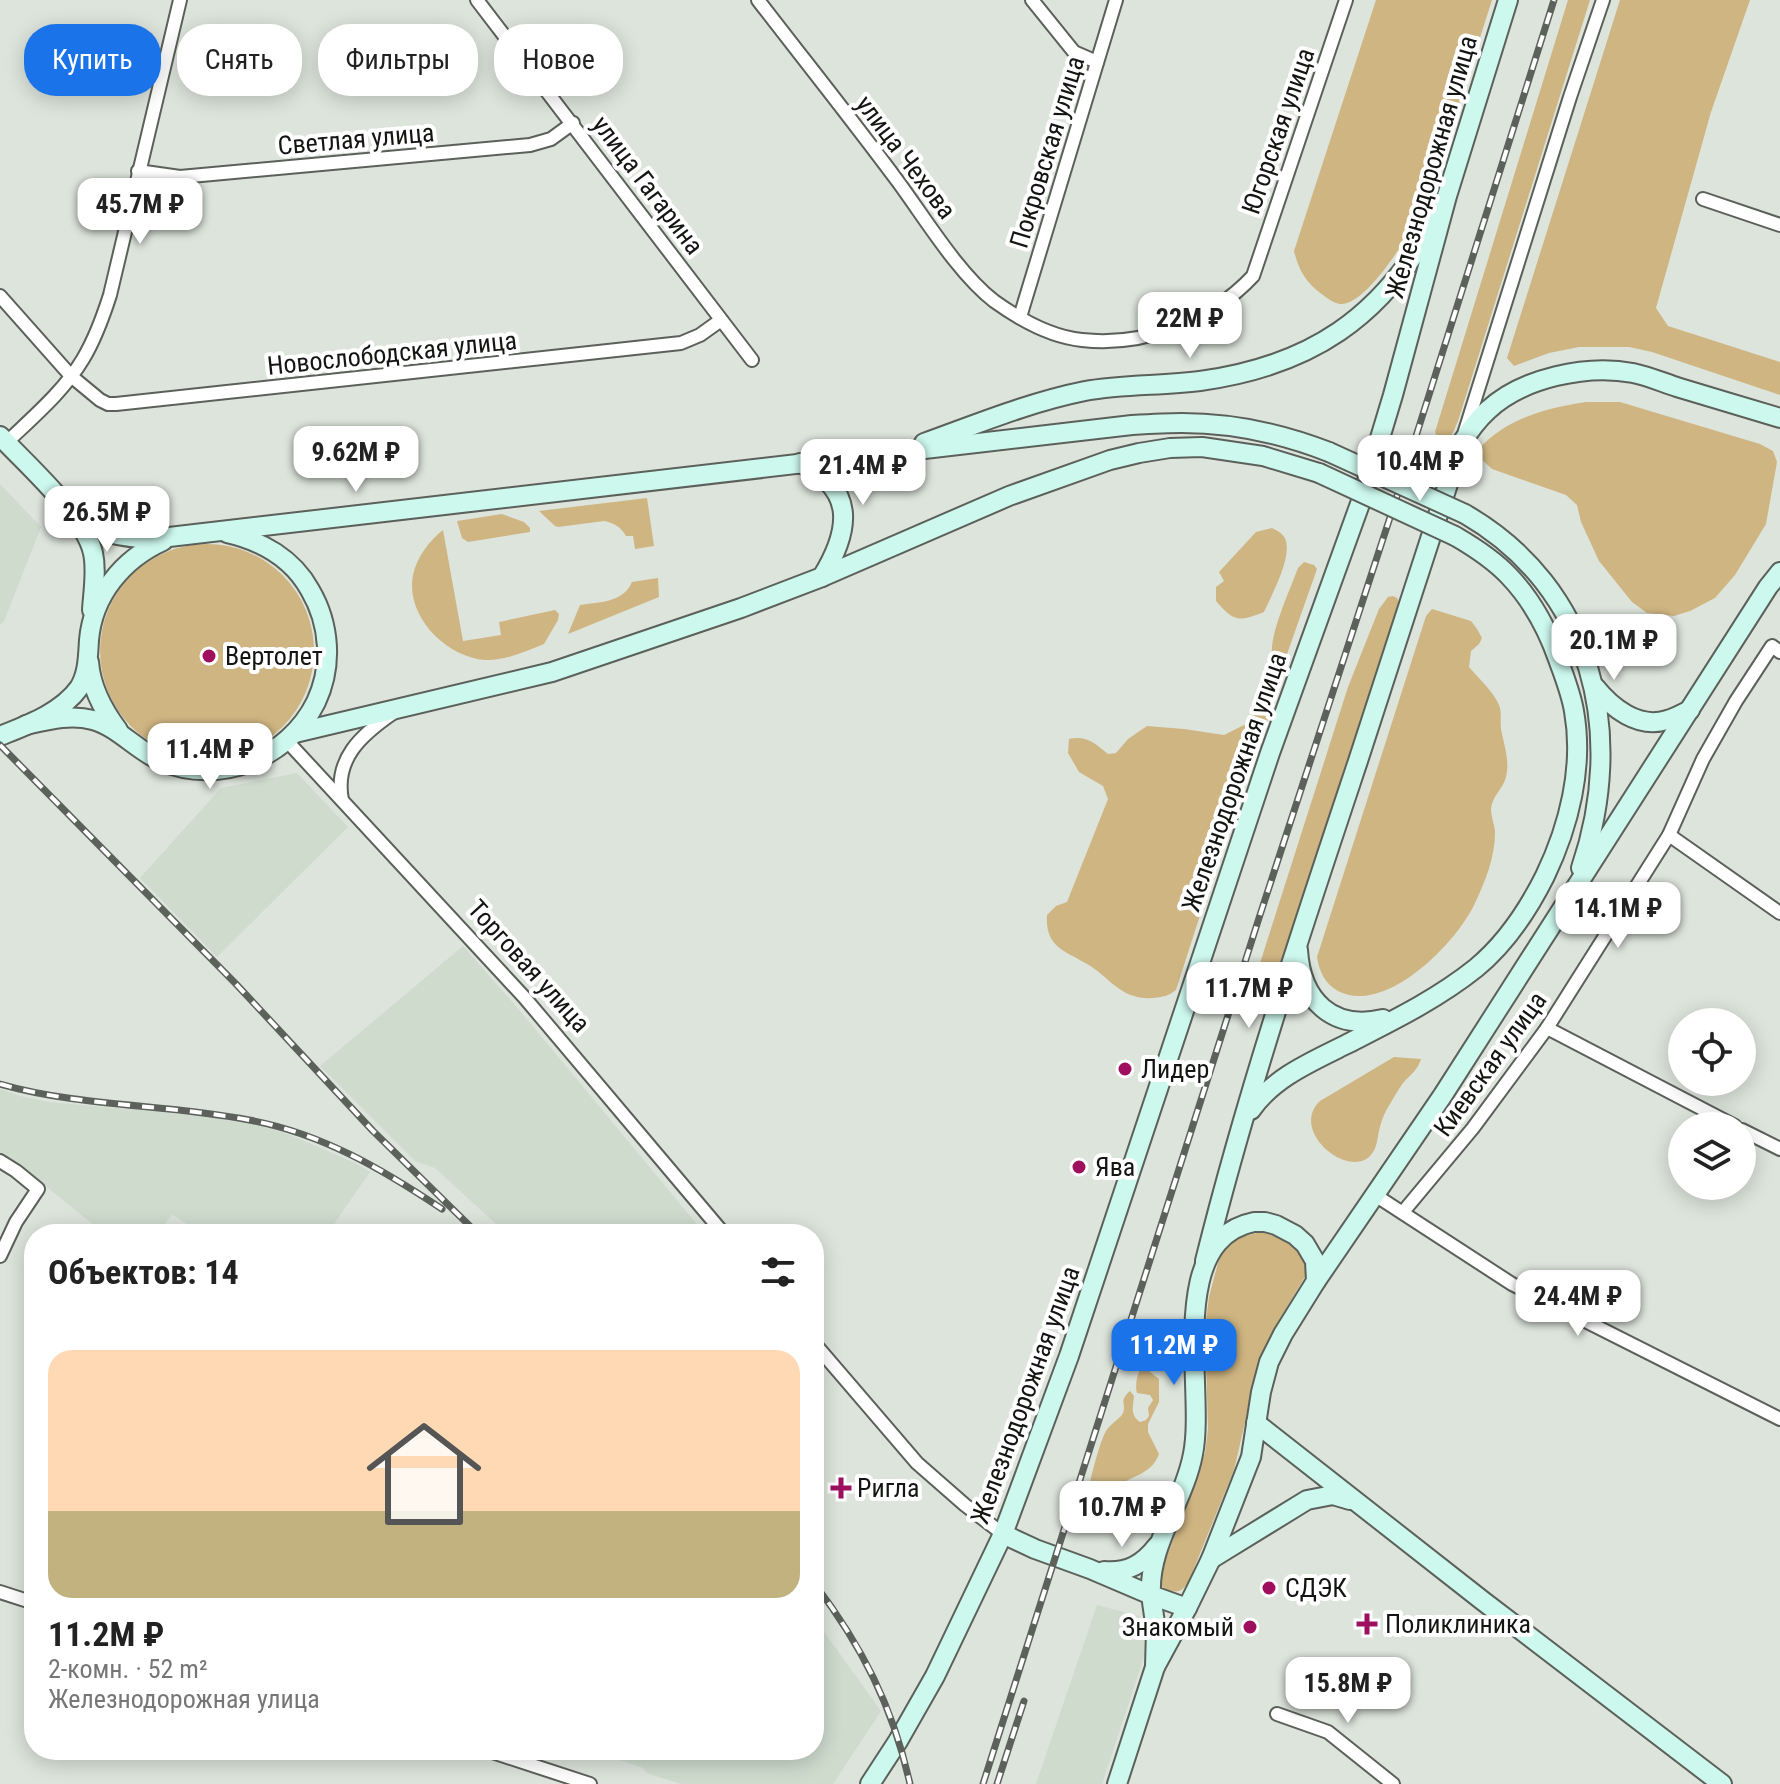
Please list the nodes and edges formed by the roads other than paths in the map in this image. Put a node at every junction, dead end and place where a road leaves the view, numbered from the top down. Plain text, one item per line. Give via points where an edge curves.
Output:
1 (180, 0) edge
2 (477, 0) edge
3 (758, 0) edge
4 (1032, 0) edge
5 (1116, 0) edge
6 (1346, 0) edge
7 (1508, 0) edge
8 (1603, 0) edge
9 (1097, 62) junction
10 (573, 123) junction
11 (138, 171) junction
12 (1447, 196) junction
13 (1703, 199) dead end
14 (1780, 225) edge
15 (1253, 276) joint
16 (0, 296) edge
17 (1020, 317) junction
18 (721, 320) junction
19 (752, 360) dead end
20 (71, 376) junction
21 (1780, 418) edge
22 (3, 440) edge
23 (1461, 444) junction
24 (897, 453) junction
25 (800, 463) junction
26 (74, 515) junction
27 (209, 532) junction
28 (177, 536) junction
29 (1780, 572) edge
30 (822, 577) junction
31 (92, 624) junction
32 (1776, 649) edge
33 (89, 653) junction
34 (1594, 685) junction
35 (397, 710) junction
36 (1690, 710) junction
37 (26, 725) junction
38 (0, 736) edge
39 (291, 737) junction
40 (131, 743) junction
41 (342, 800) junction
42 (1669, 835) junction
43 (1564, 907) junction
44 (1780, 913) edge
45 (1298, 941) junction
46 (1416, 1008) junction
47 (1547, 1028) junction
48 (1708, 1112) edge
49 (1240, 1132) junction
50 (1756, 1137) edge
51 (1780, 1149) edge
52 (0, 1161) edge
53 (1375, 1195) junction
54 (1403, 1212) junction
55 (716, 1224) edge
56 (0, 1256) edge
57 (1205, 1261) junction
58 (1316, 1281) junction
59 (824, 1355) edge
60 (1780, 1419) edge
61 (1256, 1423) junction
62 (1359, 1505) junction
63 (1003, 1534) junction
64 (1160, 1543) junction
65 (1211, 1559) junction
66 (1090, 1569) junction
67 (0, 1592) edge
68 (1151, 1595) junction
69 (24, 1600) edge
70 (1187, 1608) junction
71 (1155, 1667) junction
72 (1277, 1714) dead end
73 (517, 1760) edge
74 (590, 1784) edge
75 (870, 1784) edge
76 (1117, 1784) edge
77 (1393, 1784) edge
78 (1722, 1784) edge

1 - 11 street
2 - 10 street, улица Гагарина
3 - 17 street, улица Чехова via 960,267 994,301
4 - 9 street via 1074,52
5 - 9 street, Покровская улица
6 - 15 street, Югорская улица
7 - 12 street, Железнодорожная улица
8 - 23 street
9 - 17 street, Покровская улица
10 - 11 street, Светлая улица via 551,139 530,145 180,177
10 - 18 street, улица Гагарина
11 - 20 street via 110,295
12 - 24 street via 1391,286 1354,321 1303,352 1253,371 1201,381 1051,399
12 - 63 street, Железнодорожная улица via 1361,501 1270,753 1069,1356
13 - 14 street
15 - 17 street, улица Чехова via 1186,323 1139,338 1084,341
16 - 20 street, Новослободская улица
18 - 19 street, улица Гагарина
18 - 20 street, Новослободская улица via 681,343 129,404 108,404
20 - 22 street
21 - 23 street via 1632,373 1600,370 1560,376 1513,393 1490,408
22 - 26 street
23 - 45 street
24 - 25 street
24 - 34 street, bridge via 1183,423 1298,440 1465,514 1499,535 1546,584 1570,624
25 - 27 street
25 - 30 street via 829,482 844,518 838,548
26 - 28 street via 114,536
26 - 31 street via 93,553
27 - 28 street
27 - 39 street via 242,537 273,551 299,573 317,603 327,639 325,676 312,710
28 - 31 street via 147,548 122,568 103,594
29 - 36 street
30 - 35 street via 552,672
30 - 46 street, bridge via 1009,496 1110,460 1170,448 1263,456 1319,473 1476,548 1509,576 1546,629 1574,710 1576,767 1562,837 1526,909 1478,966
31 - 33 street
32 - 42 street, Киевская улица via 1736,701
33 - 37 street via 74,693
33 - 40 street via 100,702
34 - 36 street via 1617,709 1639,719 1665,721
34 - 43 street via 1602,748 1598,805 1582,867
35 - 39 street
35 - 41 street via 349,753 340,780
36 - 43 street
37 - 38 street
37 - 40 street via 82,718
39 - 40 street via 244,765 211,770 161,761
39 - 41 street, Торговая улица
41 - 55 street, Торговая улица via 524,997
42 - 44 street
42 - 47 street, Киевская улица
43 - 53 street
45 - 46 street via 1301,976 1326,1012 1358,1022
45 - 49 street
46 - 49 street via 1273,1085 1253,1106
47 - 48 street
47 - 54 street, Киевская улица
49 - 57 street
50 - 51 street
52 - 56 street via 38,1189
53 - 54 street
53 - 58 street
54 - 60 street via 1512,1284
57 - 58 street via 1233,1229 1265,1222 1305,1244 1315,1261
57 - 64 street via 1194,1332 1193,1457
58 - 61 street via 1269,1362
59 - 63 street via 917,1463
61 - 62 street
61 - 65 street via 1251,1457
62 - 65 street via 1333,1495 1307,1500
62 - 78 street
63 - 66 street
63 - 75 street, Железнодорожная улица via 935,1676
64 - 66 street via 1146,1560 1125,1571
64 - 68 street
65 - 70 street
66 - 68 street
67 - 69 street
68 - 70 street
68 - 71 street
70 - 71 street
71 - 76 street
72 - 77 street via 1322,1728
73 - 74 street

